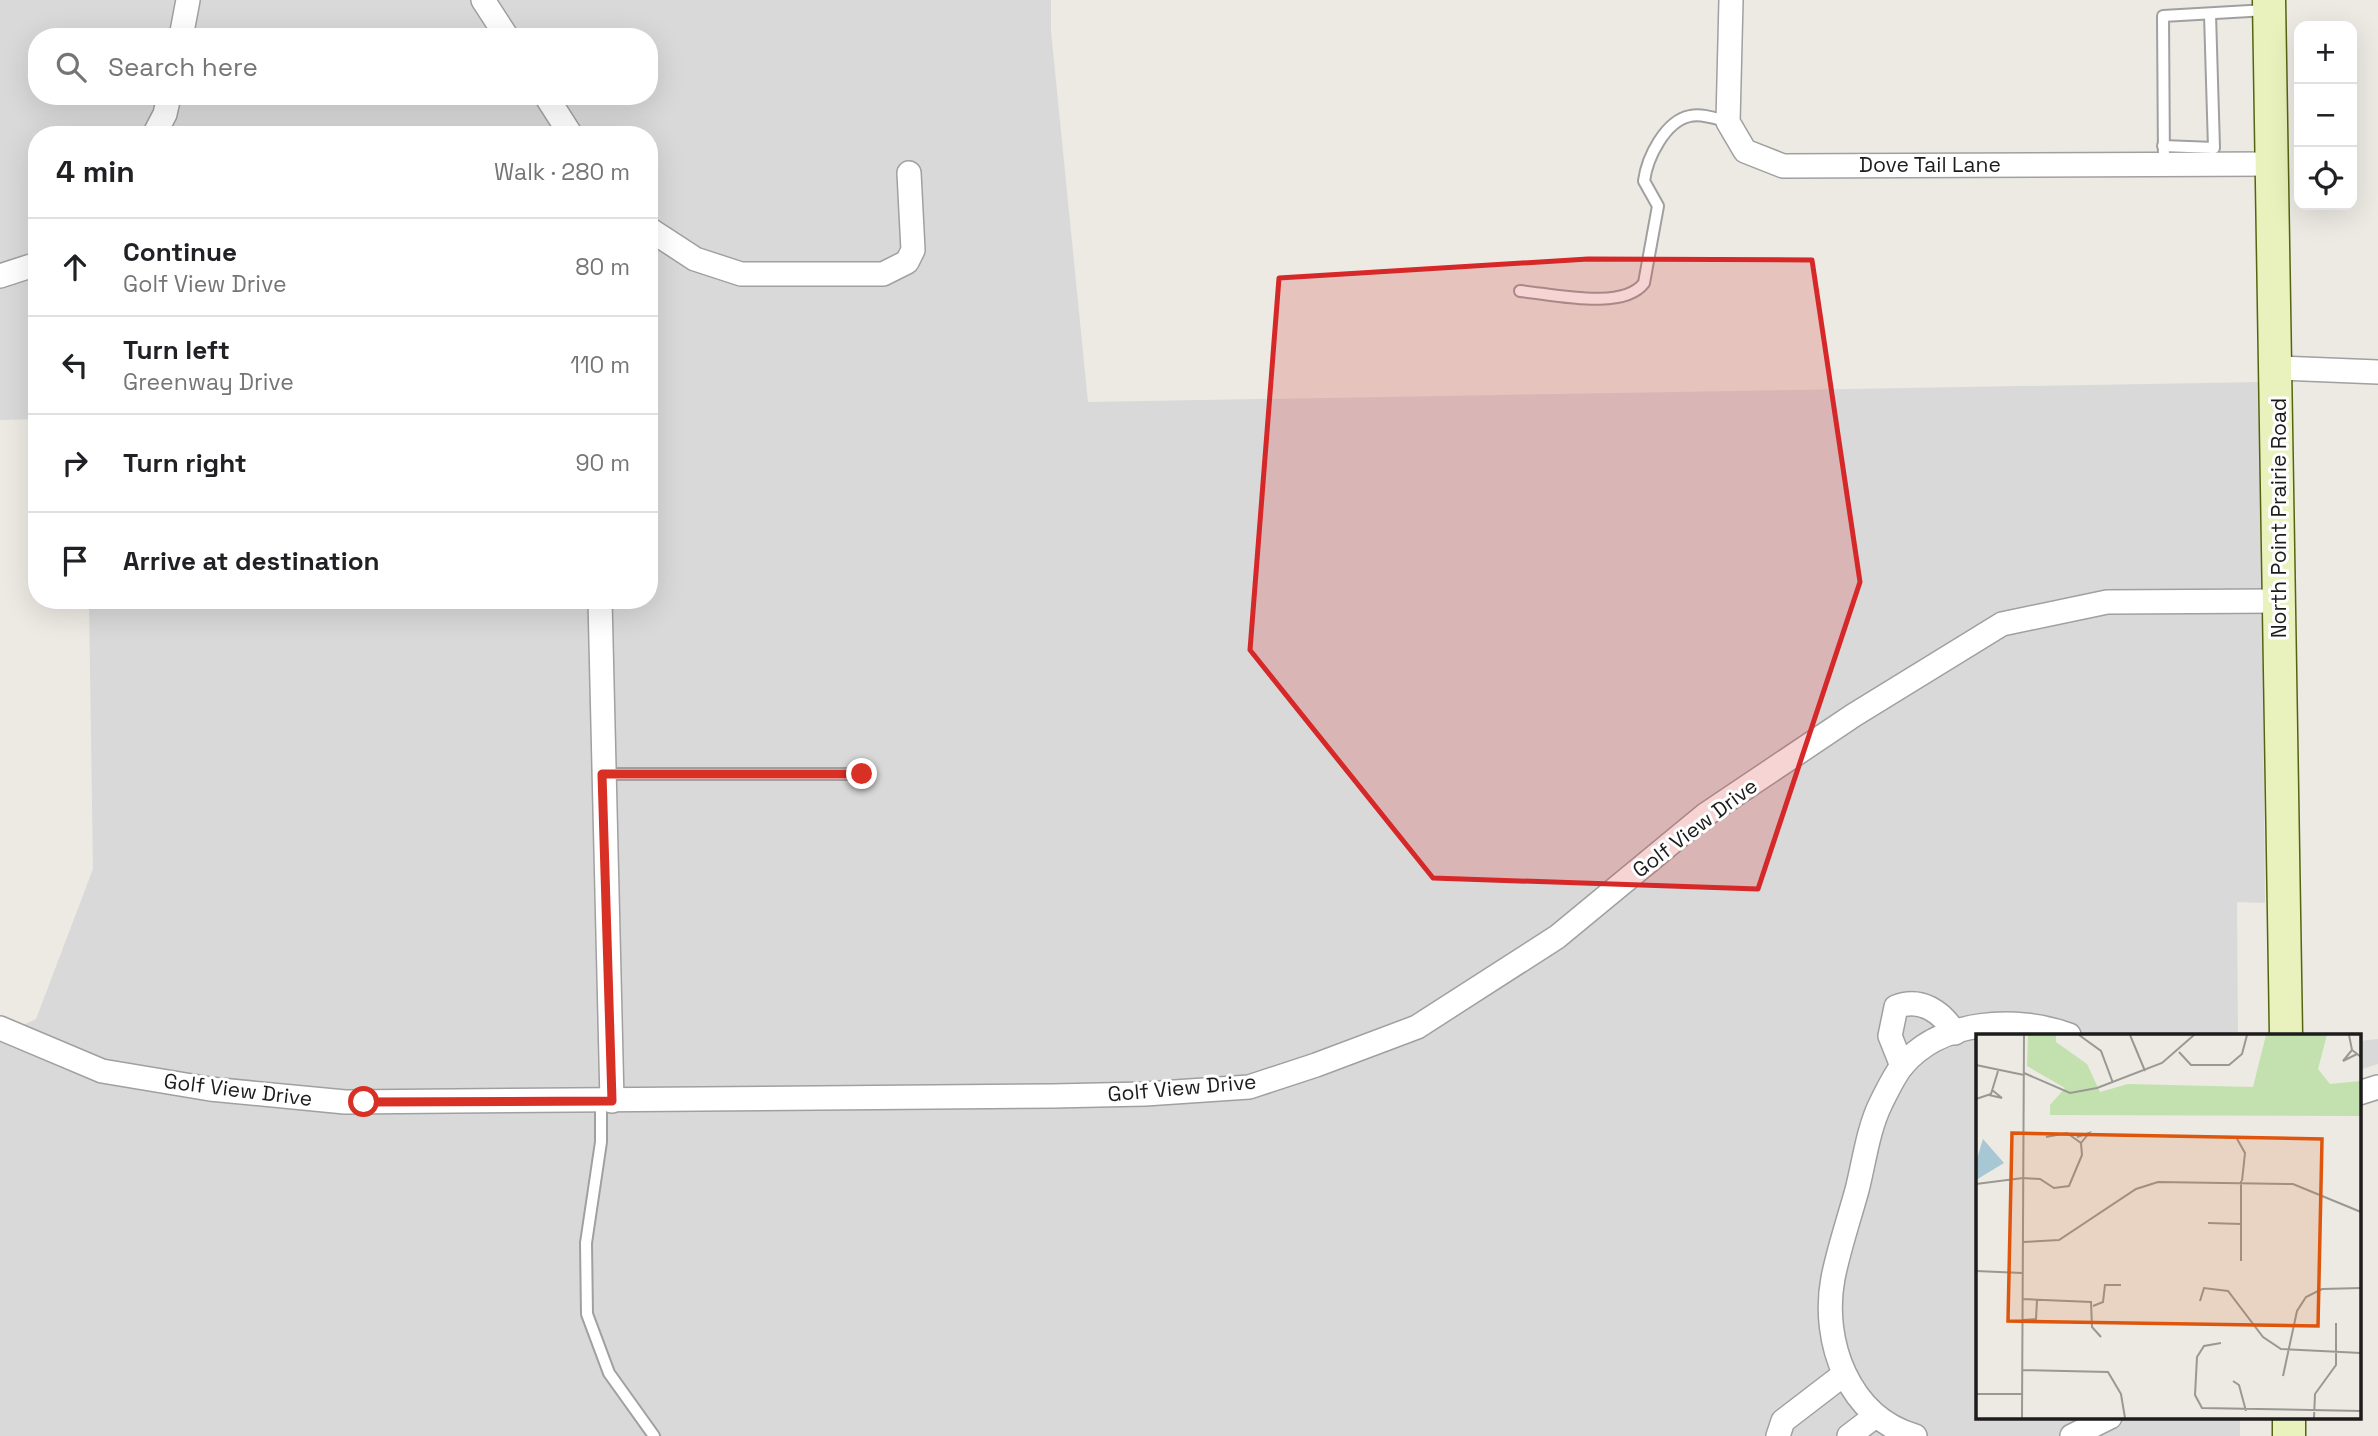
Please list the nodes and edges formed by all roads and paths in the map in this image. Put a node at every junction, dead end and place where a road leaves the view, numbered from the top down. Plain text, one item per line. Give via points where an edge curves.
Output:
1 (188, 0) edge
2 (483, 0) edge
3 (1731, 0) edge
4 (2269, 5) edge
5 (2210, 14) junction
6 (183, 28) edge
7 (501, 28) edge
8 (167, 105) edge
9 (552, 105) edge
10 (1728, 122) junction
11 (159, 126) edge
12 (565, 126) edge
13 (2164, 155) junction
14 (2273, 164) junction
15 (909, 173) dead end
16 (658, 235) edge
17 (28, 267) edge
18 (0, 276) edge
19 (1520, 291) dead end
20 (2278, 368) junction
21 (2378, 372) edge
22 (2278, 601) junction
23 (600, 609) edge
24 (602, 774) junction
25 (862, 774) dead end
26 (0, 1027) edge
27 (1955, 1032) junction
28 (2067, 1034) edge
29 (2286, 1034) edge
30 (1902, 1066) junction
31 (2378, 1087) edge
32 (2360, 1093) edge
33 (607, 1101) junction
34 (1843, 1375) junction
35 (1874, 1417) junction
36 (2107, 1418) edge
37 (2289, 1418) edge
38 (654, 1436) edge
39 (1778, 1436) edge
40 (1849, 1436) edge
41 (1915, 1436) edge
42 (2072, 1436) edge
43 (2289, 1436) edge

1 - 6 street
2 - 7 street
3 - 10 street
4 - 5 lane
4 - 14 street, North Point Prairie Road
5 - 13 lane via 2214,148
5 - 13 lane via 2164,16
8 - 11 street
9 - 12 street
10 - 13 street, Dove Tail Lane via 1745,151 1783,166
10 - 19 lane via 1689,116 1676,122 1654,152 1644,181 1656,200 1657,217 1639,289 1618,299
13 - 14 street, Dove Tail Lane
14 - 20 street, North Point Prairie Road
15 - 16 street via 913,250 907,262 883,274 741,274 695,259
17 - 18 street
20 - 21 street
20 - 22 street, North Point Prairie Road
22 - 29 street, North Point Prairie Road
22 - 33 street, Golf View Drive via 2108,602 2002,624 1854,715 1705,816 1557,937 1417,1027 1249,1087 1145,1094
23 - 24 street
24 - 25 lane
24 - 33 street
26 - 33 street, Golf View Drive via 102,1071 210,1089 345,1102
27 - 28 street via 1998,1024 2046,1027
27 - 30 street via 1932,1042
27 - 30 street via 1946,1018 1928,1006 1908,1002 1896,1007 1890,1036
30 - 34 street via 1879,1106 1833,1279 1831,1324
31 - 32 street
33 - 38 lane via 586,1243 587,1314 609,1373
34 - 35 street
34 - 39 street via 1783,1421
35 - 40 street
35 - 41 street
36 - 42 street
37 - 43 street

